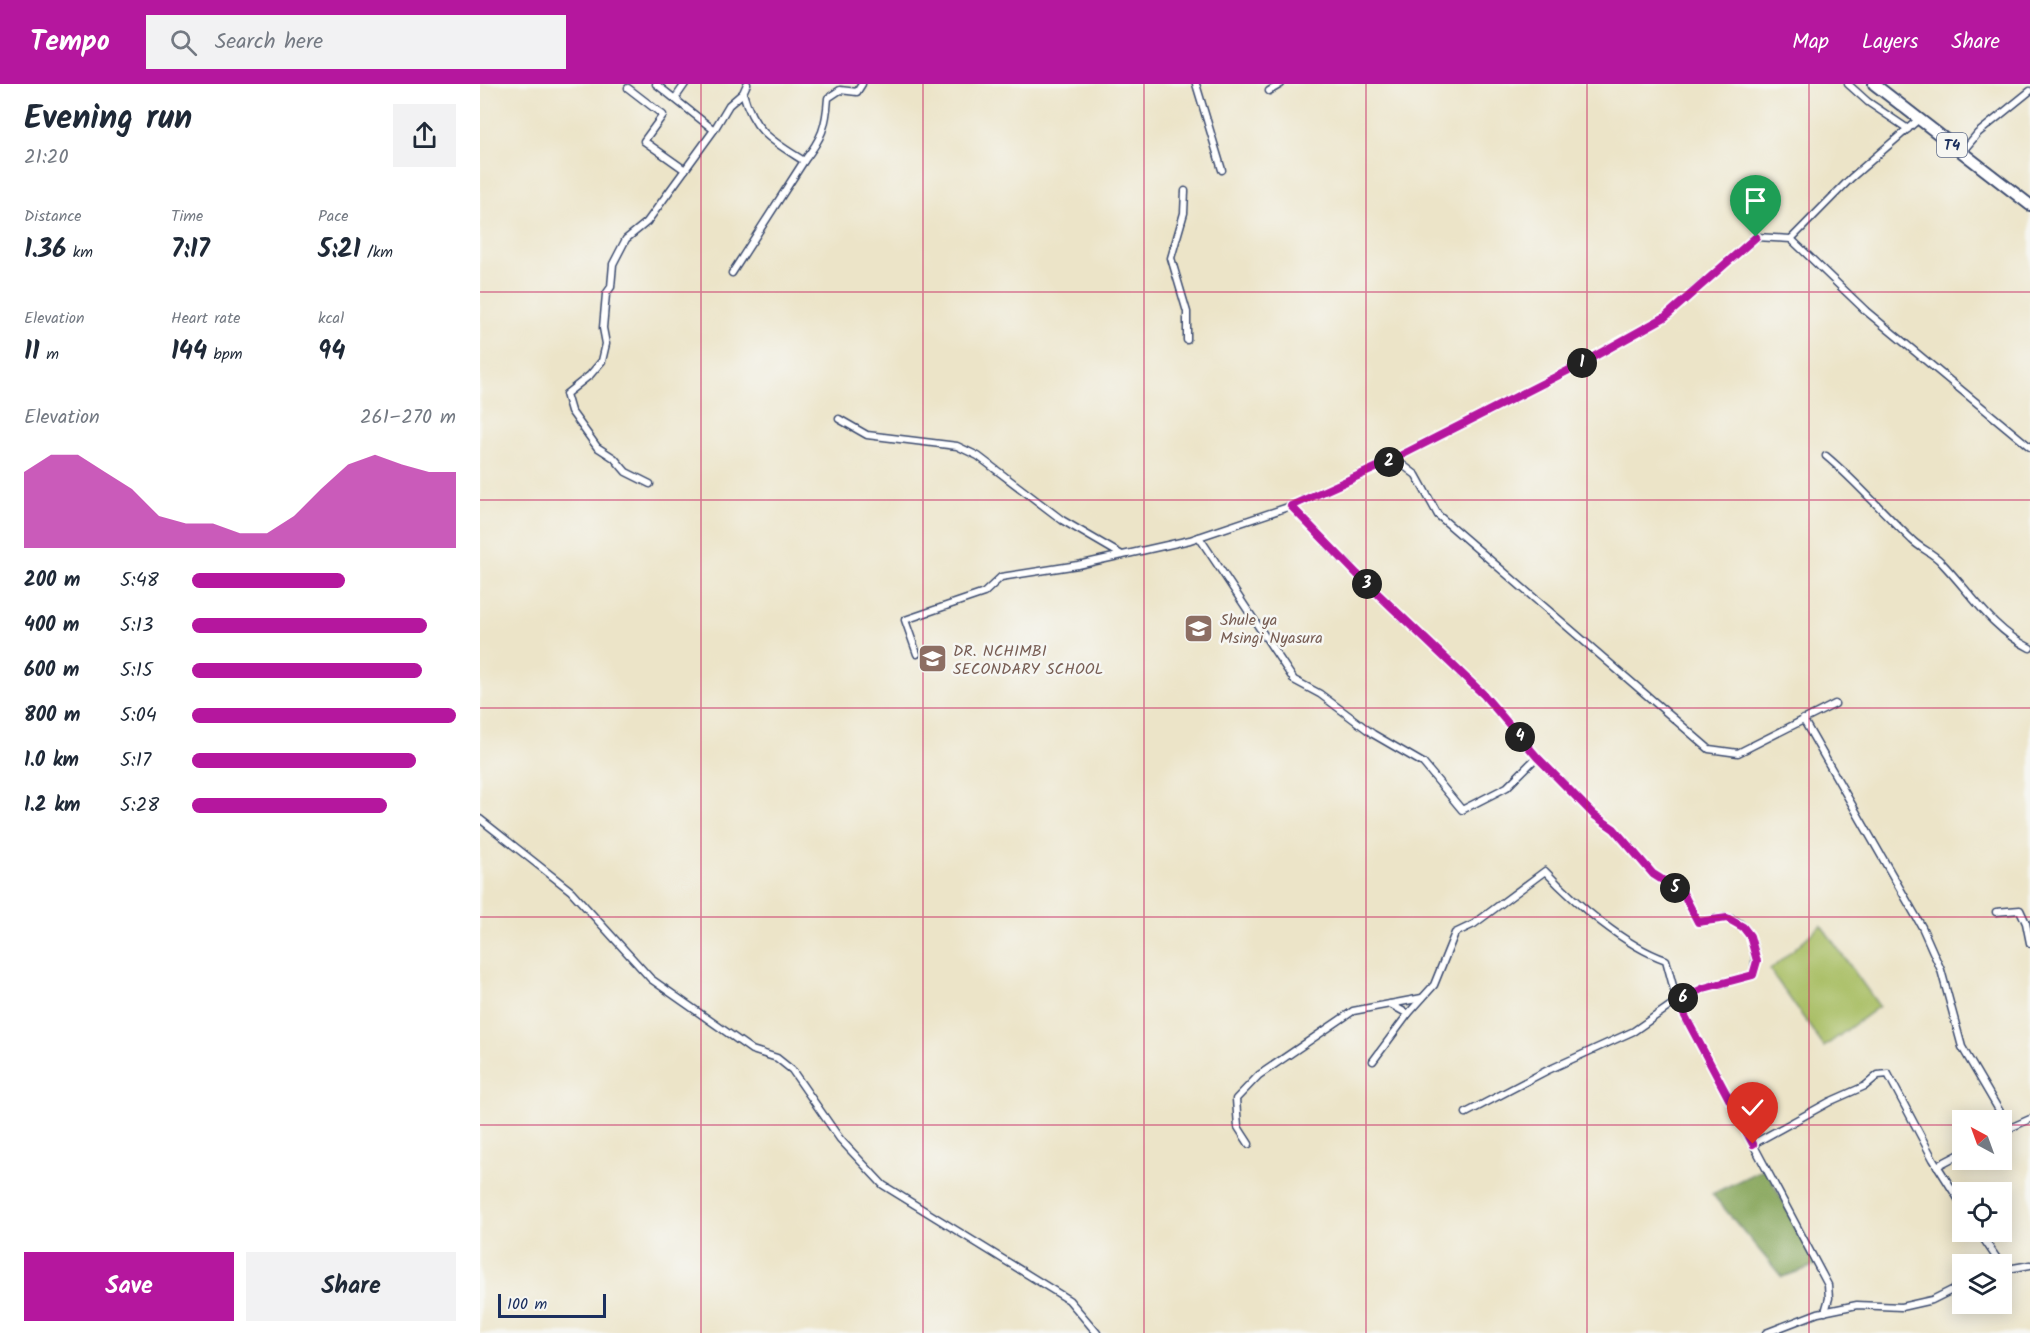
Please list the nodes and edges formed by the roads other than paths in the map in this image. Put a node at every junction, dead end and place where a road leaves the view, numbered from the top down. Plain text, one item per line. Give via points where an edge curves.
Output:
1 (656, 84) edge
2 (685, 84) edge
3 (747, 84) edge
4 (862, 84) edge
5 (1196, 84) edge
6 (1281, 84) edge
7 (1848, 84) edge
8 (1874, 84) edge
9 (628, 88) dead end
10 (2030, 91) edge
11 (1269, 92) dead end
12 (743, 93) junction
13 (680, 104) junction
14 (1919, 119) junction
15 (1908, 129) junction
16 (714, 130) junction
17 (1962, 152) junction
18 (804, 161) junction
19 (685, 170) junction
20 (1222, 170) dead end
21 (1185, 191) dead end
22 (2030, 205) edge
23 (1791, 239) junction
24 (732, 273) dead end
25 (1187, 340) dead end
26 (839, 419) dead end
27 (2030, 447) edge
28 (1826, 456) dead end
29 (1395, 459) junction
30 (650, 484) dead end
31 (1291, 506) junction
32 (1199, 537) junction
33 (1122, 555) junction
34 (2030, 648) edge
35 (917, 654) dead end
36 (1835, 704) dead end
37 (1803, 719) junction
38 (1537, 757) junction
39 (480, 819) edge
40 (1996, 912) dead end
41 (2030, 943) edge
42 (1423, 998) junction
43 (1677, 1001) junction
44 (1389, 1004) junction
45 (1408, 1014) junction
46 (1373, 1061) dead end
47 (1999, 1110) edge
48 (1466, 1113) dead end
49 (2030, 1119) edge
50 (2012, 1128) edge
51 (1249, 1144) dead end
52 (1753, 1144) junction
53 (1952, 1158) edge
54 (1937, 1166) junction
55 (1952, 1189) edge
56 (2030, 1265) edge
57 (2012, 1268) edge
58 (1952, 1290) edge
59 (1825, 1312) junction
60 (1097, 1333) edge
61 (1766, 1333) edge

1 - 13 street
2 - 13 street via 676,97
3 - 12 street
4 - 18 street via 857,92 840,90 828,98 821,140
5 - 20 street
6 - 11 street
7 - 15 street
8 - 14 highway, T4
9 - 19 street via 663,115 644,141
10 - 17 street via 1978,133
12 - 16 street via 729,105
12 - 18 street via 758,128
13 - 16 street
14 - 15 street
14 - 17 highway, T4
15 - 23 street via 1851,178
16 - 19 street
17 - 22 highway, T4
18 - 24 street
19 - 30 street via 647,222 626,239 613,264 611,287 606,294 602,361 566,394 571,411 597,447 626,472
21 - 25 street via 1184,213 1171,258 1188,312
23 - 27 street via 1866,311
23 - 29 street via 1756,237 1665,317
26 - 33 street via 867,435 957,446 978,456 1062,520
28 - 34 street via 1921,549 1940,560 1997,625
29 - 31 street
29 - 37 street via 1416,475 1438,515 1709,749 1738,753
31 - 32 street
31 - 38 street via 1483,694
32 - 33 street
32 - 38 street via 1294,680 1423,763 1462,810 1507,787
33 - 35 street via 1001,577 984,593 905,620
36 - 37 street
37 - 47 street via 1922,927 1941,970 1962,1047
38 - 43 street via 1594,815 1614,829 1653,874 1683,893 1698,922 1727,918 1750,936 1757,961 1753,975 1704,988
39 - 60 street via 571,891 651,979 752,1050 777,1058 792,1070 840,1139 883,1185 1069,1300
40 - 41 street via 2020,910
42 - 43 street via 1434,985 1455,933 1474,924 1545,871 1569,897 1644,952 1666,960
42 - 44 street
42 - 45 street
43 - 48 street via 1634,1031
43 - 52 street
44 - 45 street
44 - 51 street via 1353,1011 1248,1085 1236,1099 1236,1109 1238,1127
45 - 46 street
49 - 50 street
52 - 54 street via 1865,1086 1878,1075 1888,1074
52 - 59 street via 1828,1285
53 - 54 street
54 - 55 street
56 - 57 street
58 - 59 street via 1932,1300 1901,1306 1857,1305
59 - 61 street

